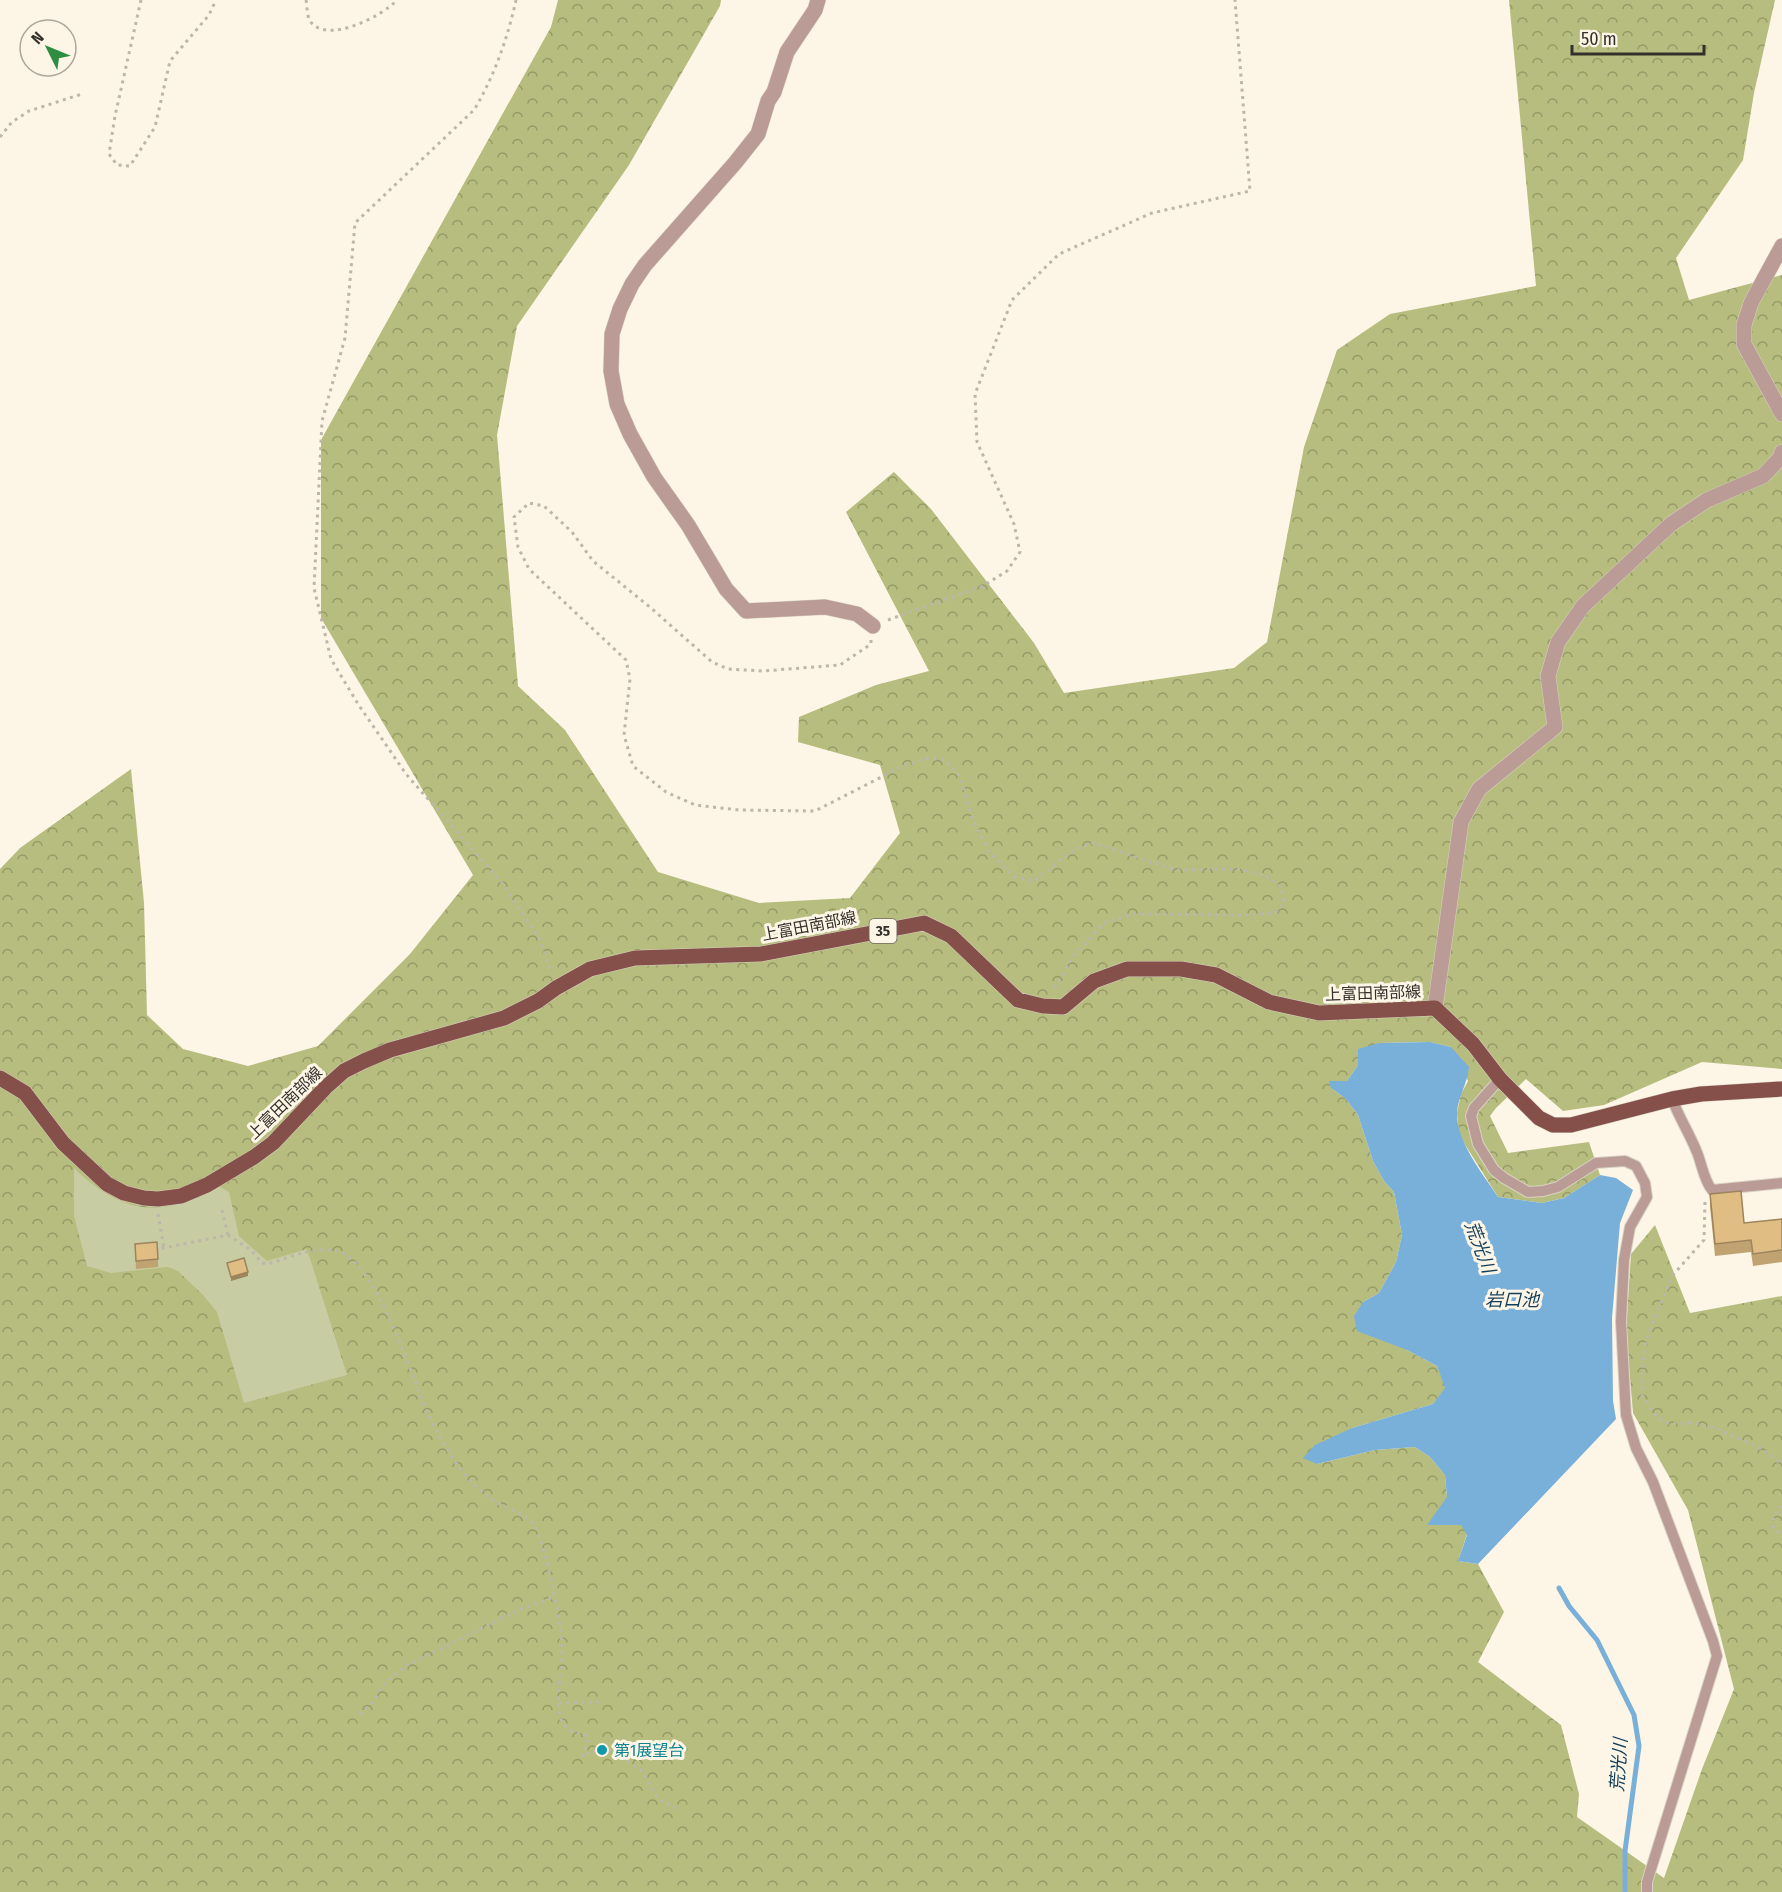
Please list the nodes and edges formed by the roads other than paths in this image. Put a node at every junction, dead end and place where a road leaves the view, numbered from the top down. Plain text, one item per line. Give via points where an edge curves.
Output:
1 (818, 0) edge
2 (1782, 246) edge
3 (1782, 414) edge
4 (1782, 452) edge
5 (873, 626) road end
6 (1435, 1008) junction
7 (0, 1078) edge
8 (1500, 1079) junction
9 (1782, 1089) edge
10 (1672, 1099) junction
11 (1782, 1183) edge
12 (1647, 1892) edge

1 - 5 street via 787,52 758,134 632,284 612,334 611,371 617,404 649,468 726,589 746,611 825,607 857,614
2 - 3 street via 1751,303 1744,325 1744,344
4 - 6 street via 1763,476 1707,500 1671,524 1583,606 1558,642 1548,676 1555,727 1479,789 1461,822
6 - 7 main road, 上富田南部線 / 35 via 1319,1013 1269,1002 1216,975 1170,969 1127,969 1094,981 1063,1007 1042,1006 1018,1000 951,936 924,923 761,954 635,958 590,969 504,1018 390,1050 344,1071 263,1150 231,1172 181,1196 158,1199 124,1193 107,1184 63,1143 25,1093
6 - 8 main road, 上富田南部線 via 1473,1044
8 - 10 main road, 上富田南部線 via 1539,1118 1553,1125 1571,1125
8 - 12 lane via 1471,1116 1478,1144 1494,1170 1504,1178 1528,1192 1543,1191 1558,1187 1596,1163 1625,1161 1636,1166 1645,1183 1647,1197 1630,1227 1624,1260 1620,1322 1626,1415 1717,1656
9 - 10 main road, 上富田南部線
10 - 11 lane via 1712,1190

